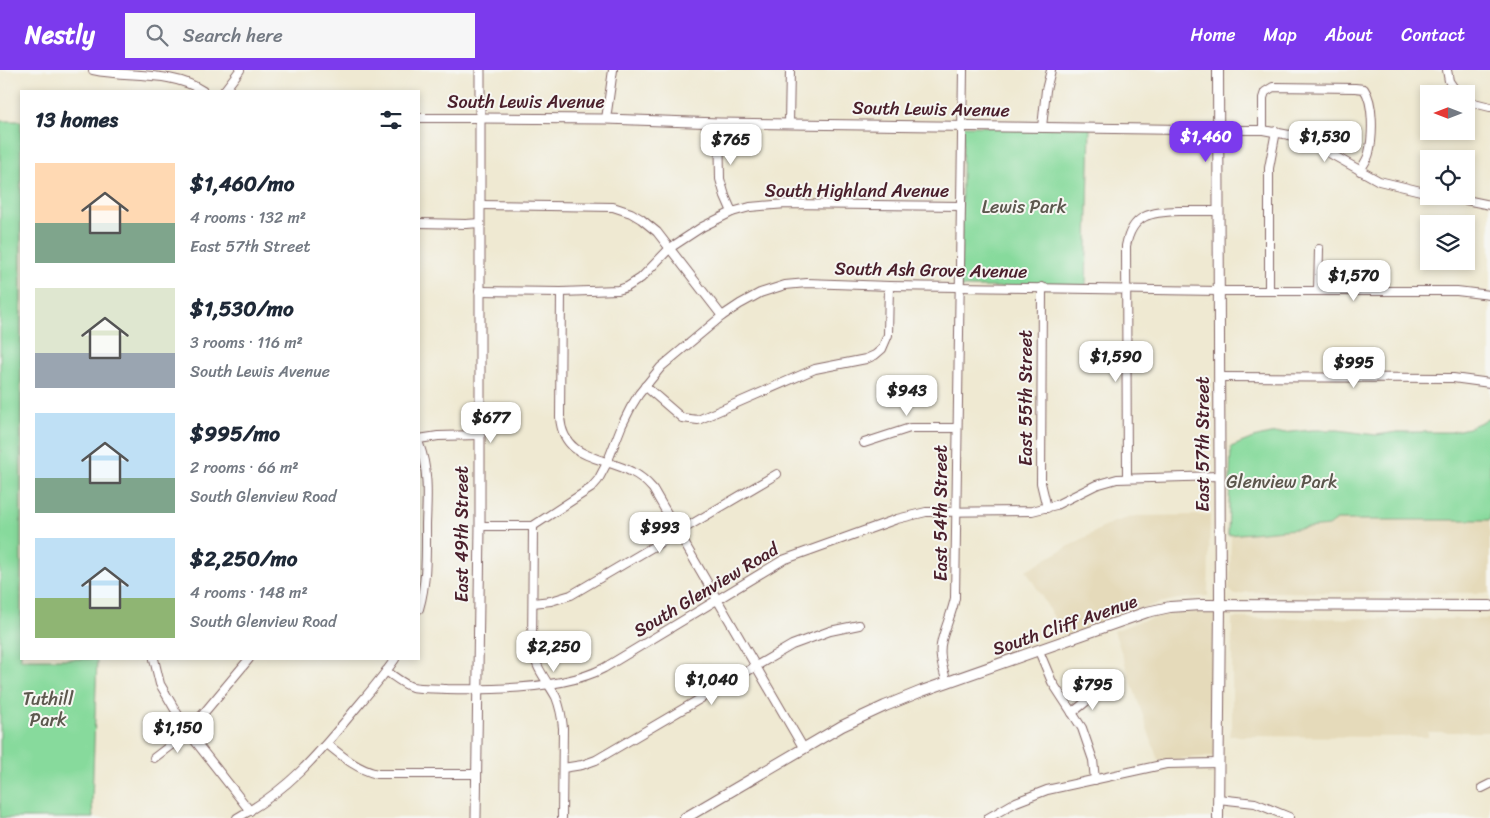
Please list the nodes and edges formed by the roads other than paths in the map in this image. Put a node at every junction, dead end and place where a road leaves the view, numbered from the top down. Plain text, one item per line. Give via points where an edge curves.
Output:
1 (93, 70) edge
2 (240, 70) edge
3 (480, 70) edge
4 (613, 70) edge
5 (790, 70) edge
6 (963, 70) edge
7 (1050, 70) edge
8 (1218, 70) edge
9 (1447, 70) edge
10 (1452, 85) edge
11 (201, 90) edge
12 (225, 90) edge
13 (1475, 103) edge
14 (1490, 107) edge
15 (420, 118) edge
16 (480, 118) junction
17 (606, 119) junction
18 (720, 123) junction
19 (789, 123) junction
20 (962, 126) junction
21 (1042, 127) junction
22 (1218, 130) junction
23 (1263, 130) junction
24 (1276, 131) junction
25 (1360, 171) junction
26 (1420, 190) edge
27 (1475, 202) edge
28 (480, 205) junction
29 (1490, 205) edge
30 (961, 206) junction
31 (1219, 211) junction
32 (732, 212) junction
33 (420, 223) edge
34 (480, 223) junction
35 (670, 248) junction
36 (1319, 248) dead end
37 (890, 286) junction
38 (960, 287) junction
39 (1042, 287) junction
40 (1126, 289) junction
41 (1318, 290) junction
42 (1219, 291) junction
43 (1269, 291) junction
44 (479, 292) junction
45 (561, 292) junction
46 (1490, 294) edge
47 (722, 316) junction
48 (1219, 377) junction
49 (1490, 383) edge
50 (645, 386) junction
51 (956, 428) junction
52 (479, 435) junction
53 (420, 440) edge
54 (864, 443) dead end
55 (420, 447) edge
56 (607, 463) junction
57 (776, 474) dead end
58 (1219, 476) junction
59 (1127, 477) junction
60 (1047, 508) junction
61 (956, 511) junction
62 (480, 526) junction
63 (533, 526) junction
64 (678, 531) junction
65 (718, 599) junction
66 (534, 603) junction
67 (420, 604) edge
68 (1220, 605) junction
69 (1490, 606) edge
70 (859, 626) dead end
71 (1039, 651) junction
72 (154, 660) edge
73 (247, 660) edge
74 (394, 660) edge
75 (757, 666) junction
76 (386, 671) junction
77 (947, 683) junction
78 (548, 684) junction
79 (477, 689) junction
80 (1106, 693) dead end
81 (1072, 713) junction
82 (188, 732) junction
83 (327, 744) junction
84 (804, 748) junction
85 (154, 758) dead end
86 (1218, 763) junction
87 (563, 768) junction
88 (476, 774) junction
89 (1094, 780) junction
90 (1490, 784) edge
91 (1482, 788) dead end
92 (1218, 799) junction
93 (1003, 809) junction
94 (250, 810) junction
95 (1289, 817) edge
96 (237, 818) edge
97 (476, 818) edge
98 (562, 818) edge
99 (686, 818) edge
100 (988, 818) edge
101 (1008, 818) edge
102 (1218, 818) edge

1 - 11 street via 178,79
2 - 12 street
3 - 16 street, East 49th Street
4 - 17 street
5 - 19 street
6 - 20 street, East 54th Street
7 - 21 street
8 - 22 main road, East 57th Street
9 - 10 street
13 - 14 street
15 - 16 street, South Lewis Avenue
16 - 17 street, South Lewis Avenue
16 - 28 street, East 49th Street
17 - 18 street, South Lewis Avenue
18 - 19 street, South Lewis Avenue
18 - 32 street via 720,178
19 - 20 street, South Lewis Avenue
20 - 21 street, South Lewis Avenue
20 - 30 street, East 54th Street
21 - 22 street, South Lewis Avenue
22 - 23 street, South Lewis Avenue
22 - 31 main road, East 57th Street
23 - 24 street, South Lewis Avenue
23 - 25 street via 1263,98 1265,92 1273,87 1364,89 1371,104 1370,137 1369,154
24 - 25 street, South Lewis Avenue via 1315,145
24 - 43 street via 1269,168
25 - 26 street, South Lewis Avenue via 1378,181
27 - 29 street
28 - 34 street, East 49th Street
28 - 35 street via 613,207 641,219
30 - 32 street, South Highland Avenue via 769,205
30 - 38 street, East 54th Street
31 - 40 street via 1155,212 1137,222 1126,246
31 - 42 main road, East 57th Street
32 - 35 street, South Highland Avenue
33 - 34 street
34 - 44 street, East 49th Street
35 - 45 street, South Highland Avenue via 646,275 627,287 610,291
35 - 47 street
36 - 41 street
37 - 38 street, South Ash Grove Avenue
37 - 47 street, South Ash Grove Avenue via 785,285 752,297
37 - 50 street via 888,335 882,349 870,357 815,369 698,420 682,418
38 - 39 street, South Ash Grove Avenue
38 - 51 street, East 54th Street
39 - 40 street, South Ash Grove Avenue
39 - 60 street, East 55th Street via 1041,483
40 - 42 street, South Ash Grove Avenue
40 - 59 street
41 - 43 street, South Ash Grove Avenue
41 - 46 street, South Ash Grove Avenue
42 - 43 street, South Ash Grove Avenue
42 - 48 main road, East 57th Street
44 - 45 street, South Highland Avenue
44 - 52 street, East 49th Street
45 - 56 street via 560,417 563,431 576,450
47 - 50 street, South Ash Grove Avenue via 667,361
48 - 49 street via 1453,378
48 - 58 main road, East 57th Street
50 - 56 street, South Ash Grove Avenue via 622,425
51 - 54 street via 910,428
51 - 61 street, East 54th Street
52 - 53 street
52 - 62 street, East 49th Street
55 - 67 street via 427,486 425,582
56 - 63 street, South Ash Grove Avenue via 592,488
56 - 64 street via 632,471 648,483
57 - 64 street
58 - 59 street, South Glenview Road
58 - 68 main road, East 57th Street
59 - 60 street, South Glenview Road via 1108,480
60 - 61 street, South Glenview Road
61 - 65 street, South Glenview Road via 926,512 897,519 782,560
61 - 77 street, East 54th Street via 955,598 941,653
62 - 63 street
62 - 79 street, East 49th Street
63 - 66 street
64 - 65 street
64 - 66 street via 571,595
65 - 75 street
65 - 78 street, South Glenview Road via 597,672
66 - 78 street via 532,650 536,666
68 - 69 main road, South Cliff Avenue
68 - 71 main road, South Cliff Avenue via 1180,606 1145,613
68 - 86 main road, East 57th Street
70 - 75 street via 830,631 792,645
71 - 77 main road, South Cliff Avenue
71 - 81 street via 1052,682
72 - 82 street via 160,684
73 - 82 street
74 - 76 street
75 - 84 street
75 - 87 street via 596,760
76 - 79 street, South Glenview Road via 417,688
76 - 83 street
77 - 84 main road, South Cliff Avenue via 885,706
78 - 79 street, South Glenview Road
78 - 87 street via 561,714
79 - 88 street, East 49th Street
80 - 81 street via 1088,700
81 - 89 street via 1089,746
82 - 85 street
82 - 94 street
83 - 88 street via 360,768 377,774
83 - 94 street via 300,774
84 - 99 main road, South Cliff Avenue
86 - 89 street via 1166,764
86 - 92 main road, East 57th Street
87 - 98 street
88 - 97 street, East 49th Street
89 - 93 street via 1047,790
90 - 91 street
92 - 95 street via 1255,803
92 - 102 main road, East 57th Street
93 - 100 street
93 - 101 street
94 - 96 street

